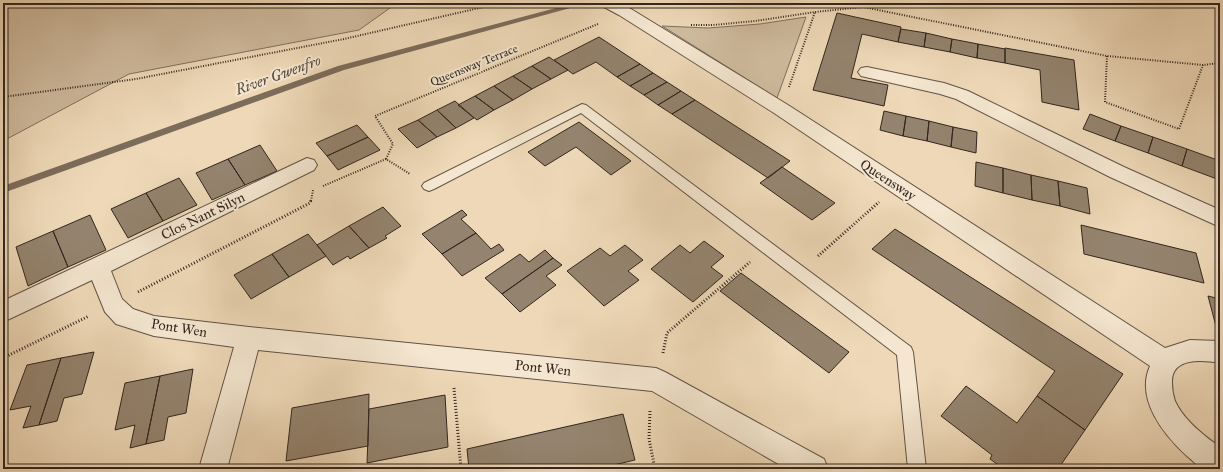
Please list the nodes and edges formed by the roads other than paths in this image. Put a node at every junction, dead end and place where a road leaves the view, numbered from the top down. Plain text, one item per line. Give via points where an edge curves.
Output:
1 (607, 3) edge
2 (867, 72) dead end
3 (307, 165) dead end
4 (429, 186) road end
5 (1220, 219) edge
6 (98, 267) junction
7 (3, 312) edge
8 (250, 338) junction
9 (1220, 352) edge
10 (1165, 362) junction
11 (1214, 464) edge
12 (213, 469) edge
13 (814, 469) edge
14 (917, 469) edge

1 - 10 street, Queensway via 781,109
2 - 5 street via 962,95 1117,172
3 - 6 street, Clos Nant Silyn
4 - 14 lane via 582,108 905,352
6 - 7 street, Clos Nant Silyn
6 - 8 street, Pont Wen via 113,305 125,317 154,326
8 - 12 street
8 - 13 street, Pont Wen via 656,380
9 - 10 street via 1197,350 1178,353
10 - 11 street via 1158,382 1159,395 1169,416

